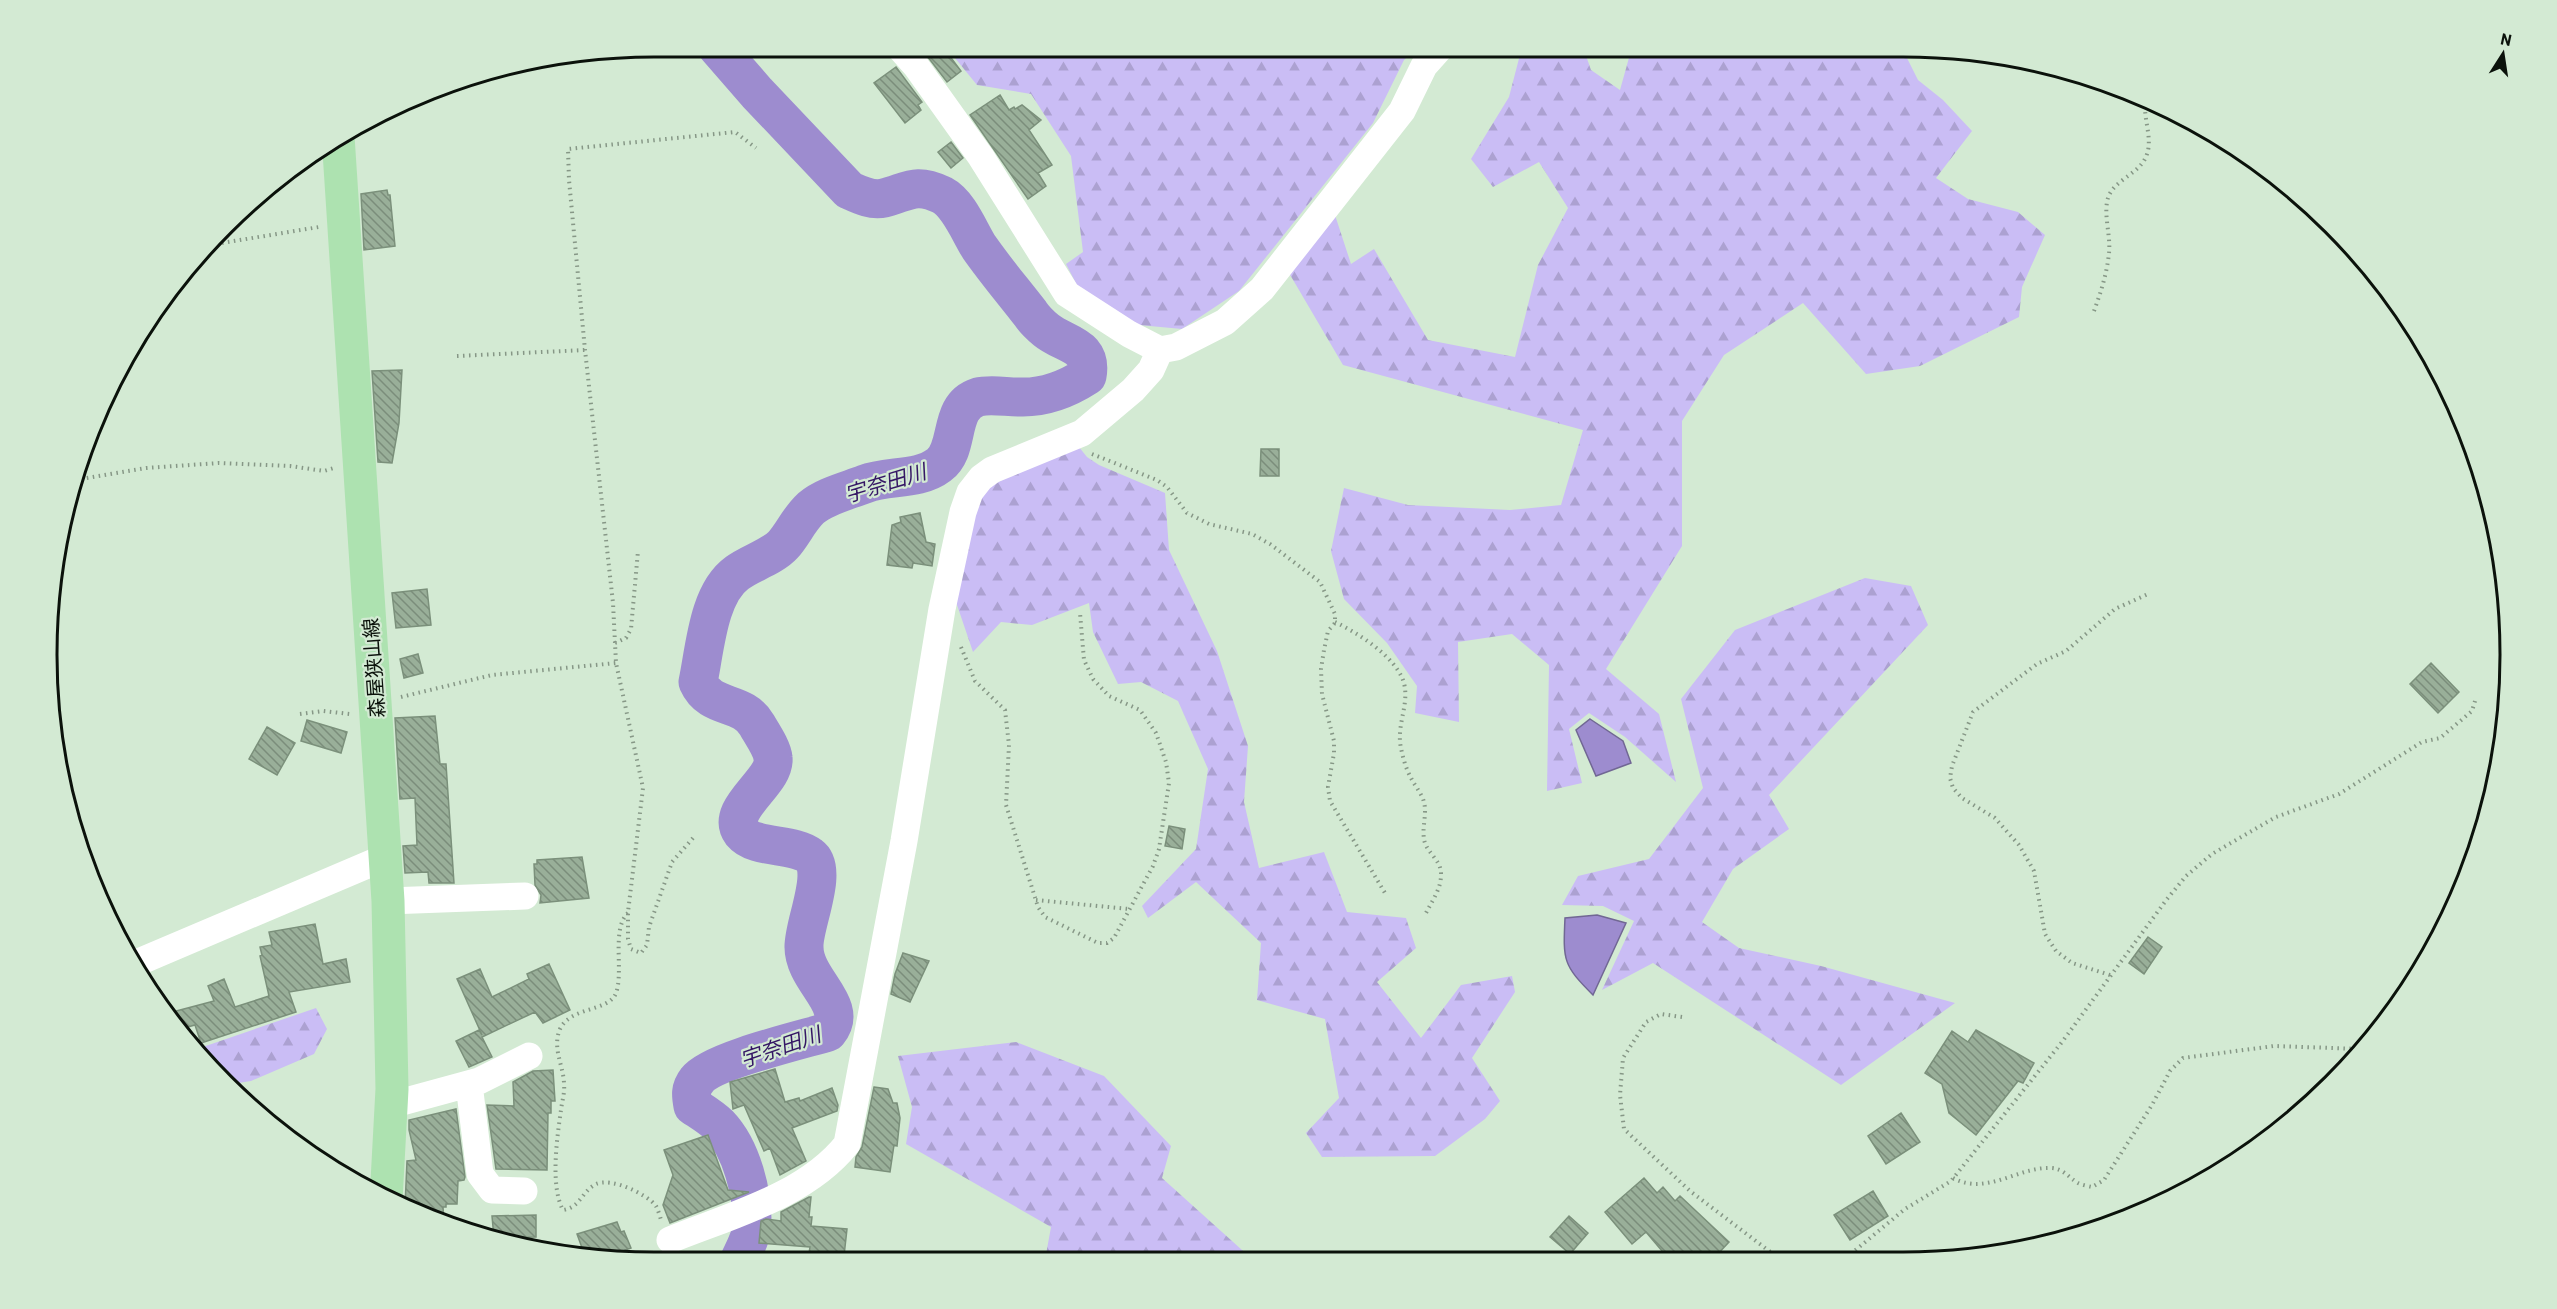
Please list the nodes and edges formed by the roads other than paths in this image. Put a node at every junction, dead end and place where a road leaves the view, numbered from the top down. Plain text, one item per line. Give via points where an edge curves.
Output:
1 (908, 57) edge
2 (1432, 57) edge
3 (339, 148) edge
4 (1160, 350) junction
5 (386, 857) junction
6 (525, 896) dead end
7 (388, 901) junction
8 (142, 961) edge
9 (529, 1056) dead end
10 (469, 1084) junction
11 (392, 1105) junction
12 (387, 1188) edge
13 (524, 1191) dead end
14 (670, 1240) road end

1 - 4 street via 981,157 1067,294
2 - 4 street via 1402,111 1262,289 1225,322 1176,347
3 - 5 main road, 森屋狭山線
4 - 14 street via 1151,370 1133,390 1080,434 992,470 970,492 942,609 904,841 847,1144 810,1179
5 - 7 main road, 森屋狭山線
5 - 8 street
6 - 7 street
7 - 11 main road, 森屋狭山線
9 - 10 street
10 - 11 street
10 - 13 street via 480,1174 492,1190
11 - 12 main road, 森屋狭山線

